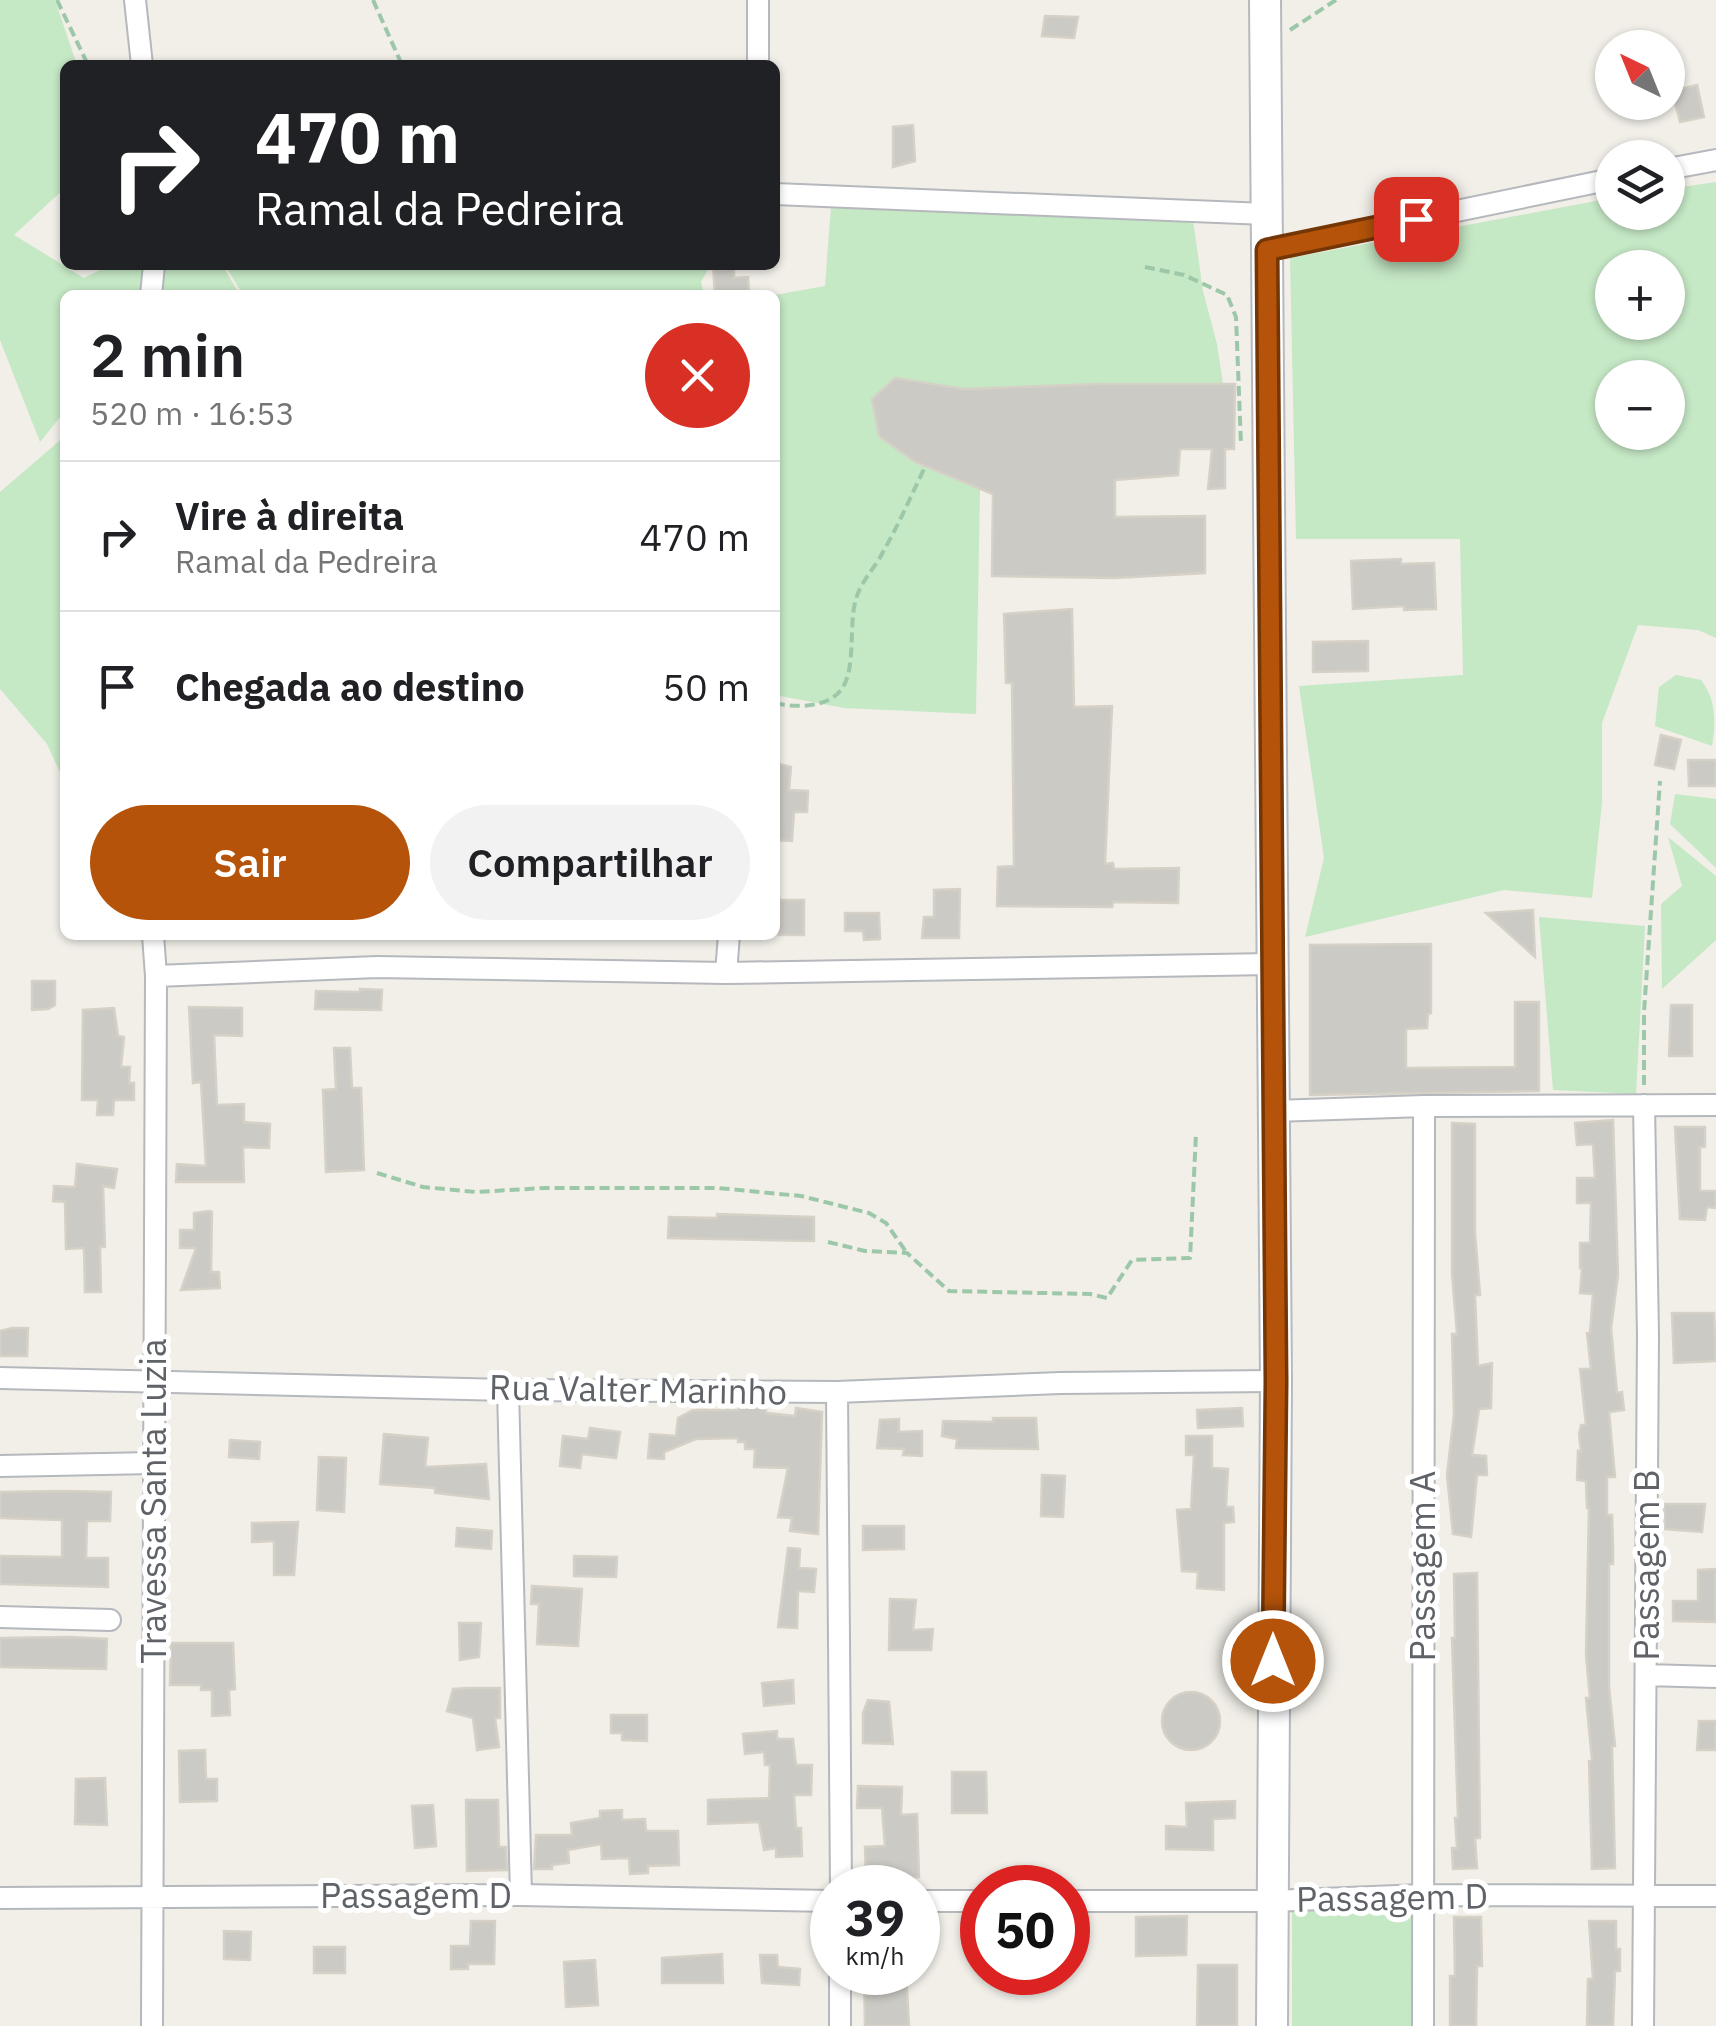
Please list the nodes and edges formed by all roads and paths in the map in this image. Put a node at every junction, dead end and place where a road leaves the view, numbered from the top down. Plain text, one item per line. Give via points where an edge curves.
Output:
1 (57, 0) edge
2 (135, 0) edge
3 (373, 0) edge
4 (758, 0) edge
5 (1265, 0) edge
6 (1336, 0) edge
7 (1265, 46) junction
8 (86, 60) edge
9 (141, 60) edge
10 (400, 60) edge
11 (758, 60) edge
12 (1716, 160) edge
13 (1685, 166) edge
14 (1595, 182) edge
15 (780, 194) edge
16 (1266, 214) junction
17 (1267, 250) junction
18 (1145, 268) dead end
19 (1242, 448) dead end
20 (924, 467) dead end
21 (780, 704) edge
22 (1660, 782) dead end
23 (153, 940) edge
24 (729, 940) edge
25 (1272, 964) junction
26 (726, 973) junction
27 (156, 976) junction
28 (1644, 1105) junction
29 (1424, 1106) junction
30 (1716, 1106) edge
31 (1274, 1111) junction
32 (1196, 1134) dead end
33 (377, 1173) dead end
34 (828, 1242) dead end
35 (906, 1253) junction
36 (0, 1378) edge
37 (154, 1381) junction
38 (1276, 1382) junction
39 (508, 1390) junction
40 (837, 1392) junction
41 (154, 1464) junction
42 (0, 1466) edge
43 (0, 1618) edge
44 (110, 1620) dead end
45 (1646, 1675) junction
46 (1716, 1677) edge
47 (841, 1865) edge
48 (521, 1895) junction
49 (1423, 1895) junction
50 (155, 1896) junction
51 (1716, 1896) edge
52 (1644, 1897) junction
53 (0, 1898) edge
54 (810, 1901) edge
55 (1090, 1901) edge
56 (1271, 1901) junction
57 (840, 1995) edge
58 (152, 2026) edge
59 (840, 2026) edge
60 (1272, 2026) edge
61 (1423, 2026) edge
62 (1644, 2026) edge

1 - 8 path
2 - 9 street
3 - 10 path
4 - 11 street
5 - 7 main road
6 - 7 path
7 - 16 main road
12 - 13 street
14 - 17 street
15 - 16 street
16 - 17 main road
17 - 25 main road
18 - 19 path via 1184,275 1227,295 1236,317
20 - 21 path via 859,588 842,689 824,703
22 - 28 path
23 - 27 street, Travessa Santa Luzia
24 - 26 street
25 - 26 street
25 - 31 main road
26 - 27 street via 378,968
27 - 37 street, Travessa Santa Luzia
28 - 29 street
28 - 30 street
28 - 45 street, Passagem B
29 - 31 street
29 - 49 street, Passagem A
31 - 38 main road
32 - 35 path via 1190,1258 1132,1260 1107,1298 949,1291
33 - 35 path via 423,1187 476,1192 718,1188 801,1196 886,1223
34 - 35 path
36 - 37 street, Rua Valter Marinho
37 - 39 street, Rua Valter Marinho
37 - 41 street, Travessa Santa Luzia
38 - 40 street, Rua Valter Marinho
38 - 56 main road
39 - 40 street, Rua Valter Marinho
39 - 48 street
40 - 47 street
41 - 42 street
41 - 50 street, Travessa Santa Luzia
43 - 44 street
45 - 46 street
45 - 52 street, Passagem B
48 - 50 street, Passagem D
48 - 54 street, Passagem D
49 - 52 street, Passagem D
49 - 56 street, Passagem D
49 - 61 street, Passagem A
50 - 53 street, Passagem D
50 - 58 street, Travessa Santa Luzia
51 - 52 street, Passagem D
52 - 62 street, Passagem B
55 - 56 street, Passagem D
56 - 60 main road
57 - 59 street

